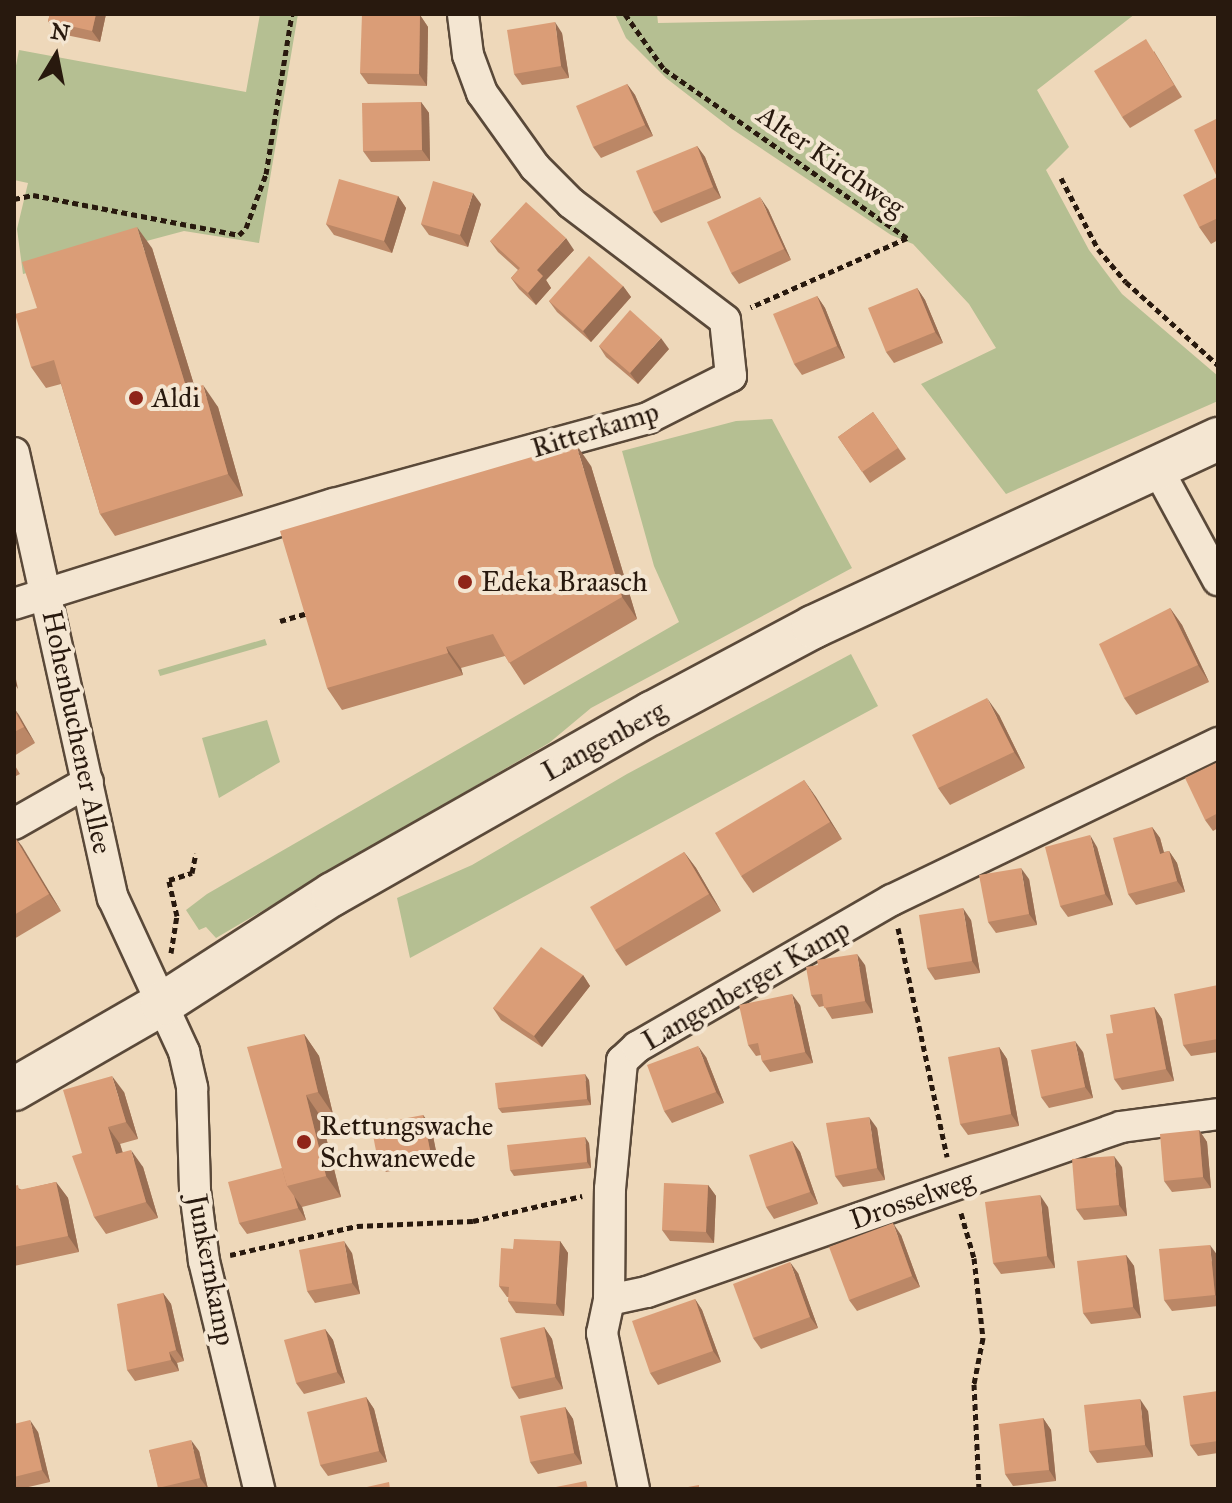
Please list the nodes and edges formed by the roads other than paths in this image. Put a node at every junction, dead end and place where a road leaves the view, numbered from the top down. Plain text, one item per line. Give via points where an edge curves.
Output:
1 (463, 14) edge
2 (1218, 439) edge
3 (14, 453) edge
4 (1156, 466) junction
5 (1218, 580) edge
6 (48, 596) junction
7 (14, 604) edge
8 (1218, 743) edge
9 (88, 782) junction
10 (14, 824) edge
11 (162, 1004) junction
12 (14, 1089) edge
13 (1218, 1114) edge
14 (609, 1300) junction
15 (259, 1489) edge
16 (634, 1489) edge

1 - 6 street, Ritterkamp via 468,55 482,93 535,167 571,203 725,320 731,376 648,418 334,504
2 - 4 main road, Langenberg
3 - 6 street, Hohenbuchener Allee
4 - 5 street
4 - 11 main road, Langenberg via 813,627 652,713 333,894
6 - 7 street
6 - 9 street, Hohenbuchener Allee
8 - 14 street, Langenberger Kamp via 892,900 637,1047 622,1061 617,1078
9 - 10 street
9 - 11 street, Hohenbuchener Allee via 113,898
11 - 12 main road, Langenberg
11 - 15 street, Junkernkamp via 184,1052 192,1088 195,1191 204,1261
13 - 14 street, Drosselweg via 1121,1127 647,1292
14 - 16 street, Langenberger Kamp via 602,1333

